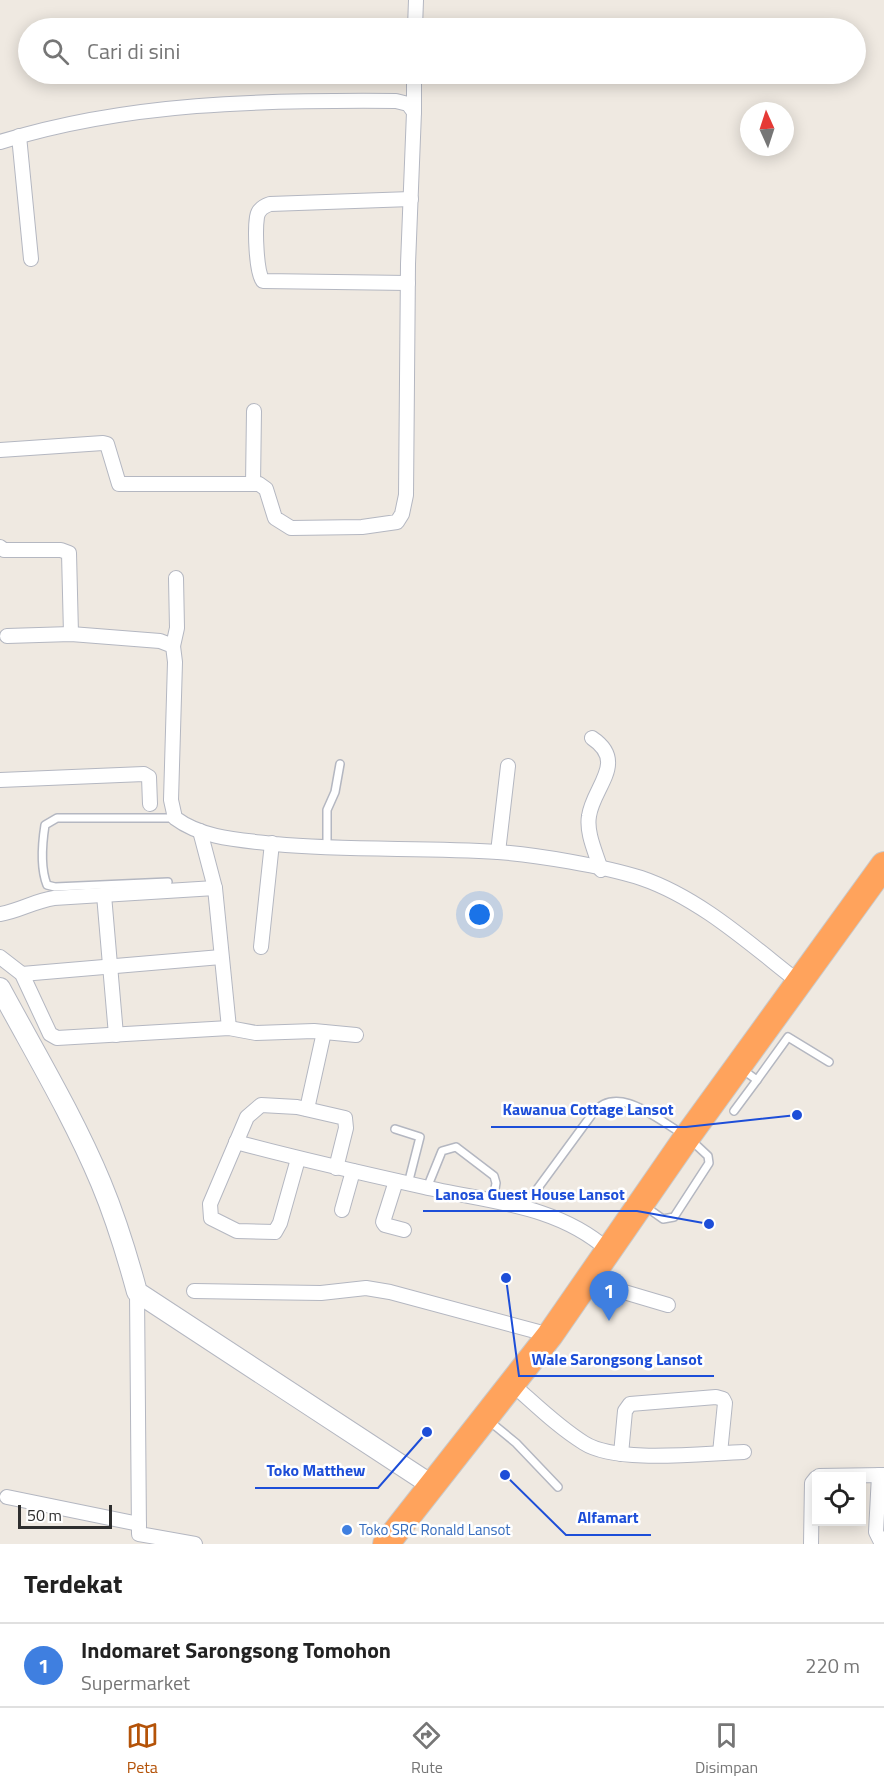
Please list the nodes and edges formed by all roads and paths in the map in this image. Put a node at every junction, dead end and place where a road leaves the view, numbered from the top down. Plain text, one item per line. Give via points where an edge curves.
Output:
1 (416, 0) edge
2 (415, 18) edge
3 (414, 84) edge
4 (414, 112) junction
5 (19, 136) junction
6 (0, 142) edge
7 (411, 199) junction
8 (31, 259) dead end
9 (408, 283) junction
10 (254, 411) dead end
11 (0, 450) edge
12 (252, 484) junction
13 (0, 547) edge
14 (176, 578) dead end
15 (71, 634) junction
16 (8, 636) dead end
17 (172, 646) junction
18 (592, 738) dead end
19 (340, 764) dead end
20 (508, 766) dead end
21 (0, 780) edge
22 (150, 804) dead end
23 (175, 818) junction
24 (200, 831) junction
25 (272, 843) junction
26 (327, 848) junction
27 (498, 852) junction
28 (884, 864) edge
29 (601, 870) junction
30 (168, 882) dead end
31 (215, 888) junction
32 (104, 895) junction
33 (0, 914) edge
34 (261, 947) dead end
35 (0, 957) edge
36 (221, 957) junction
37 (112, 967) junction
38 (22, 974) junction
39 (800, 983) junction
40 (0, 988) edge
41 (228, 1028) junction
42 (324, 1032) junction
43 (116, 1035) junction
44 (356, 1035) dead end
45 (829, 1062) dead end
46 (748, 1073) junction
47 (307, 1109) junction
48 (734, 1111) dead end
49 (394, 1129) dead end
50 (687, 1137) junction
51 (236, 1142) junction
52 (298, 1159) junction
53 (336, 1168) junction
54 (353, 1172) junction
55 (402, 1183) junction
56 (427, 1188) junction
57 (493, 1201) junction
58 (640, 1203) junction
59 (524, 1207) junction
60 (342, 1210) dead end
61 (404, 1230) dead end
62 (608, 1250) junction
63 (587, 1281) junction
64 (194, 1291) dead end
65 (137, 1292) junction
66 (668, 1305) dead end
67 (550, 1335) junction
68 (512, 1384) junction
69 (486, 1418) junction
70 (744, 1452) dead end
71 (720, 1453) junction
72 (621, 1454) junction
73 (866, 1475) edge
74 (881, 1475) edge
75 (812, 1483) edge
76 (433, 1486) junction
77 (558, 1487) dead end
78 (7, 1497) dead end
79 (139, 1534) edge
80 (884, 1541) edge
81 (195, 1544) edge
82 (386, 1544) edge
83 (811, 1544) edge

1 - 2 street
3 - 4 street
4 - 5 street via 408,104 396,101 198,105 143,111
4 - 7 street
5 - 6 street
5 - 8 street
7 - 9 street
7 - 9 street via 270,204 257,217 258,268 263,281
9 - 12 street via 406,495 400,519 385,526 291,528 275,518 266,489
10 - 12 street
11 - 12 street via 103,443 111,452 119,484
13 - 15 street via 69,553
14 - 17 street via 177,628
15 - 16 street
15 - 17 street via 160,641
17 - 23 street via 175,662 171,800
18 - 29 street via 602,745 607,762 607,774 589,815 588,827
19 - 26 lane via 327,810
20 - 27 street
21 - 22 street via 144,774 152,783
23 - 24 street
23 - 30 lane via 57,818 45,825 43,837 46,885
24 - 25 street
24 - 31 street
25 - 26 street
25 - 34 street
26 - 27 street
27 - 29 street
28 - 39 highway
29 - 39 street via 640,878 677,893
31 - 32 street
31 - 36 street
32 - 33 street via 31,902
32 - 37 street
35 - 38 street
36 - 37 street
36 - 41 street
37 - 38 street
37 - 43 street
38 - 43 street via 53,1037
39 - 46 highway
40 - 65 street via 101,1183
41 - 42 street via 256,1033
41 - 43 street
42 - 44 street
42 - 47 street
45 - 46 lane via 788,1037
46 - 48 lane
46 - 50 highway
47 - 51 street via 261,1105 247,1117
47 - 53 street via 347,1120
49 - 55 lane via 420,1137
50 - 58 highway
50 - 58 lane via 706,1153 709,1163 674,1217 663,1219
50 - 59 lane via 631,1104 605,1102
51 - 52 street
51 - 52 street via 209,1209 211,1218 237,1231 266,1233 278,1228
52 - 53 street
53 - 54 street
54 - 55 street
54 - 60 street
55 - 56 street
55 - 61 street via 383,1222
56 - 57 street
56 - 57 lane via 442,1151 456,1147 494,1176
57 - 59 street
58 - 62 highway
59 - 62 street via 573,1224
62 - 63 highway
63 - 66 street
63 - 67 highway
64 - 67 street via 321,1293 366,1288
65 - 76 street
65 - 79 street
67 - 68 highway
68 - 69 highway
68 - 72 street via 584,1443
69 - 76 highway
69 - 77 lane
70 - 71 street
71 - 72 street
71 - 72 street via 724,1402 716,1397 630,1404 625,1411
73 - 74 street
74 - 80 street via 876,1532 879,1540
75 - 83 street
76 - 82 highway
78 - 79 street
79 - 81 street

